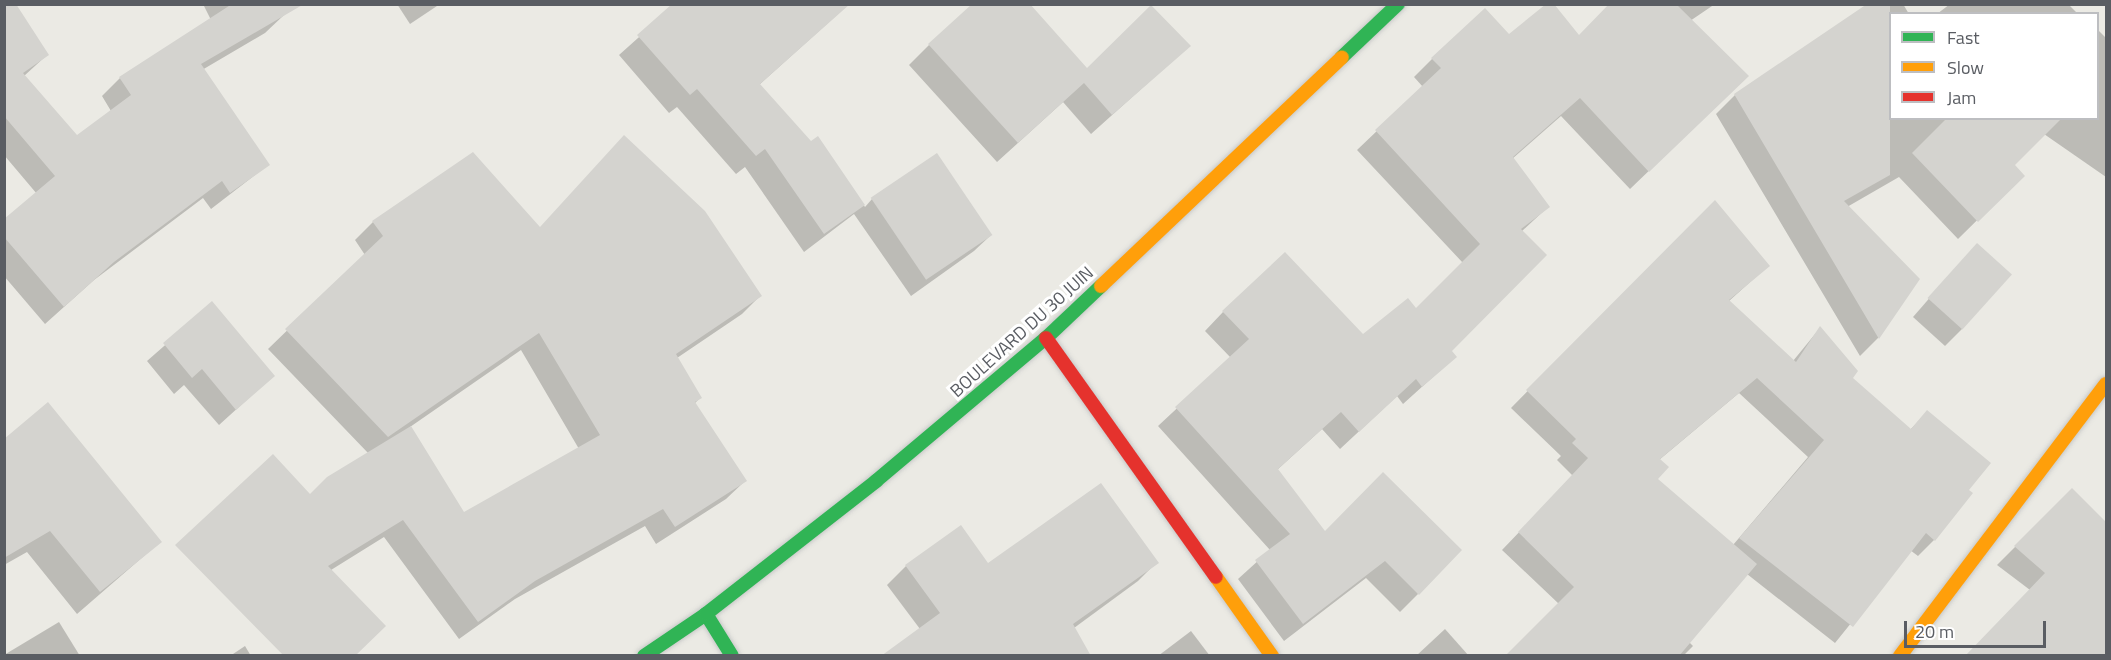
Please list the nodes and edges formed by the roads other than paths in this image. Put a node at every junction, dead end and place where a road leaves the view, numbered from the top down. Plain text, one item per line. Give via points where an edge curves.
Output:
1 (1398, 4) edge
2 (1046, 338) junction
3 (2106, 384) edge
4 (706, 614) junction
5 (644, 656) edge
6 (732, 656) edge
7 (1272, 656) edge
8 (1900, 656) edge

1 - 2 street, BOULEVARD DU 30 JUIN
2 - 4 street, BOULEVARD DU 30 JUIN via 876,481
2 - 7 street
3 - 8 street
4 - 5 street, BOULEVARD DU 30 JUIN
4 - 6 street

